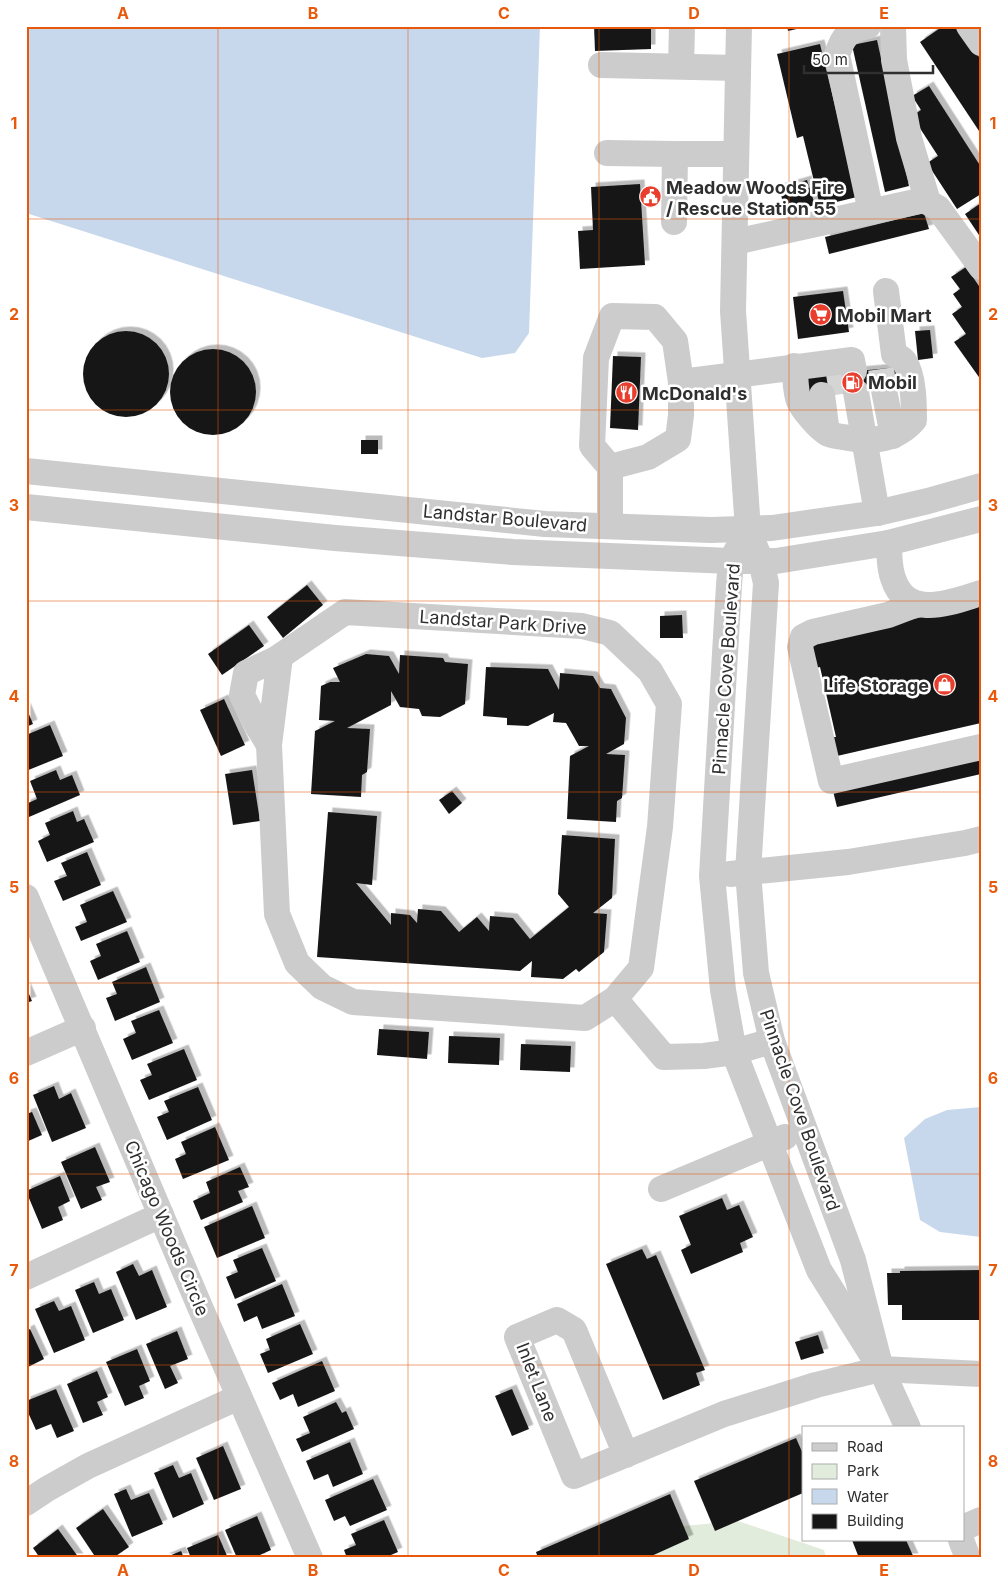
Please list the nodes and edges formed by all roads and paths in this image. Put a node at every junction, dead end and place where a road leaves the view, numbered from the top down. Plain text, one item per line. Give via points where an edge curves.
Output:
1 (682, 26) edge
2 (739, 26) edge
3 (868, 26) edge
4 (893, 26) edge
5 (969, 26) edge
6 (981, 43) edge
7 (601, 65) dead end
8 (681, 66) junction
9 (738, 68) junction
10 (607, 152) dead end
11 (675, 154) junction
12 (736, 154) junction
13 (928, 202) junction
14 (871, 212) junction
15 (674, 222) dead end
16 (735, 242) junction
17 (981, 267) edge
18 (886, 291) dead end
19 (884, 367) junction
20 (738, 373) junction
21 (833, 375) junction
22 (682, 382) junction
23 (893, 436) junction
24 (846, 437) junction
25 (610, 467) junction
26 (26, 471) edge
27 (981, 486) edge
28 (26, 507) edge
29 (877, 513) junction
30 (981, 520) edge
31 (610, 526) junction
32 (748, 530) junction
33 (888, 543) junction
34 (732, 561) junction
35 (761, 561) junction
36 (981, 593) edge
37 (917, 604) junction
38 (721, 719) junction
39 (757, 721) junction
40 (981, 747) edge
41 (981, 839) edge
42 (748, 872) junction
43 (712, 876) junction
44 (26, 897) edge
45 (615, 999) junction
46 (83, 1028) junction
47 (772, 1041) junction
48 (734, 1052) junction
49 (26, 1054) edge
50 (805, 1129) junction
51 (770, 1142) junction
52 (661, 1189) dead end
53 (161, 1215) junction
54 (26, 1277) edge
55 (881, 1369) junction
56 (981, 1374) edge
57 (239, 1397) junction
58 (907, 1426) edge
59 (626, 1455) junction
60 (26, 1503) edge
61 (981, 1520) edge
62 (964, 1528) edge
63 (962, 1542) edge
64 (310, 1558) edge
65 (968, 1558) edge

1 - 8 street
2 - 9 street
3 - 14 street via 855,29 842,40 838,55
4 - 13 street via 894,60 909,138
5 - 6 street
7 - 8 street
8 - 9 street
9 - 12 street
10 - 11 street
11 - 12 street
11 - 15 street
12 - 16 street
13 - 14 street via 924,200
13 - 17 street via 938,208
14 - 16 street
16 - 20 street via 733,311
18 - 19 street
19 - 21 street
19 - 23 street
19 - 23 street via 903,360 914,398 914,420 908,428
20 - 21 street
20 - 22 street
20 - 32 street
21 - 24 street
21 - 24 street
21 - 24 street via 798,400 808,415
22 - 25 street via 678,440 648,457
22 - 25 street via 675,341 655,317 612,316 596,358 592,446
23 - 24 street via 879,440
24 - 29 street
25 - 31 street
26 - 31 street, Landstar Boulevard via 545,524
27 - 29 street, Landstar Boulevard
28 - 34 street, Landstar Boulevard via 513,552
29 - 32 street, Landstar Boulevard
30 - 33 street, Landstar Boulevard
31 - 32 street, Landstar Boulevard
32 - 34 street, Pinnacle Cove Boulevard
32 - 35 street, Pinnacle Cove Boulevard
33 - 35 street, Landstar Boulevard
33 - 37 street via 893,578 901,595
34 - 35 street, Landstar Boulevard
34 - 38 street, Pinnacle Cove Boulevard
35 - 39 street, Pinnacle Cove Boulevard via 766,583
36 - 37 street via 937,606
37 - 40 street via 888,615 813,632 803,638 800,647 831,781
38 - 39 street
38 - 43 street, Pinnacle Cove Boulevard
39 - 42 street, Pinnacle Cove Boulevard
41 - 42 street via 848,862
42 - 43 street
42 - 47 street, Pinnacle Cove Boulevard via 756,973
43 - 48 street, Pinnacle Cove Boulevard via 723,990
44 - 46 street, Chicago Woods Circle
45 - 45 street, Landstar Park Drive via 585,1018 354,1002 322,987 298,963 277,914 269,745 242,695 246,673 280,657 345,612 582,626 610,633 650,671 669,704 660,827 641,968
45 - 48 street via 664,1057
46 - 49 street
46 - 53 street, Chicago Woods Circle
47 - 48 street
47 - 50 street, Pinnacle Cove Boulevard
48 - 51 street, Pinnacle Cove Boulevard
50 - 51 street
50 - 55 street, Pinnacle Cove Boulevard via 853,1260
51 - 52 street
51 - 55 street, Pinnacle Cove Boulevard via 819,1270
53 - 54 street
53 - 57 street, Chicago Woods Circle
55 - 56 street, Inlet Lane
55 - 58 street, Pinnacle Cove Boulevard
55 - 59 street, Inlet Lane via 816,1385 724,1414
57 - 60 street via 88,1466
57 - 64 street, Chicago Woods Circle
59 - 59 street, Inlet Lane via 574,1476 517,1336 557,1320 574,1330
61 - 62 street
63 - 65 street

